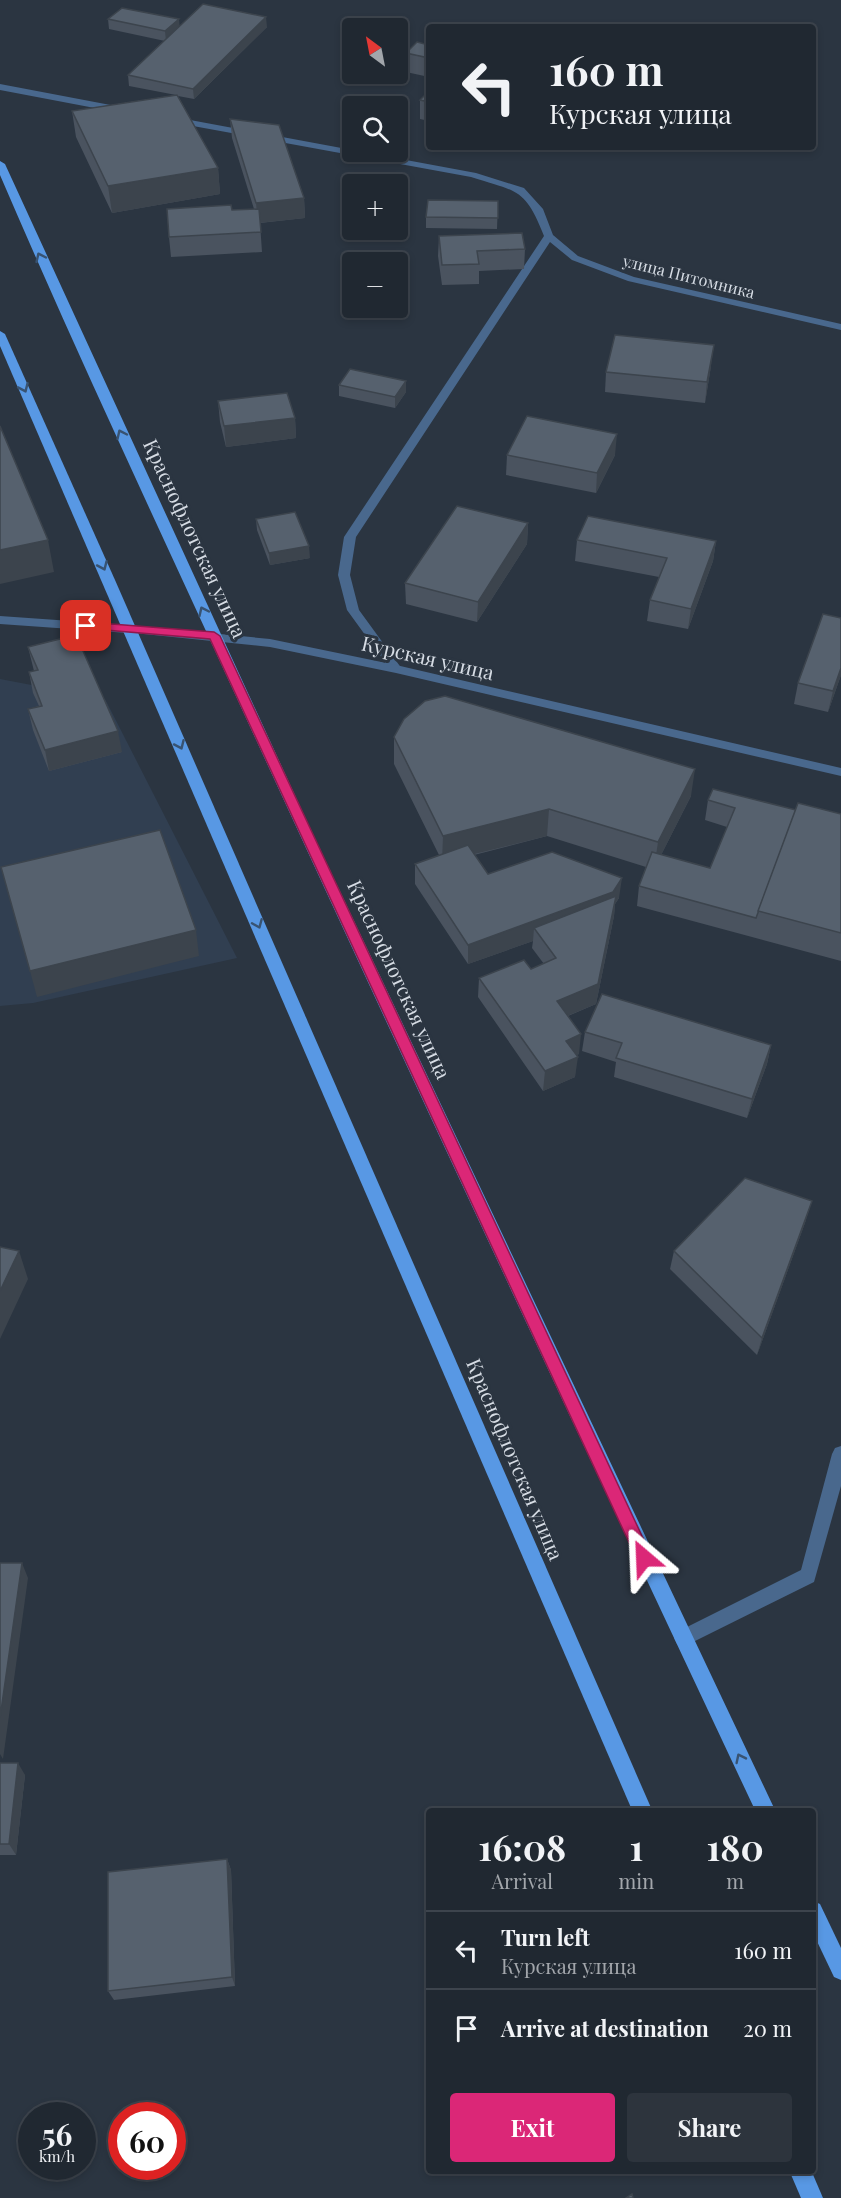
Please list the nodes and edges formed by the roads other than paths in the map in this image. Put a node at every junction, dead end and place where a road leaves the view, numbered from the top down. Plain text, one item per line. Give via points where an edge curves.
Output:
1 (0, 87) edge
2 (127, 111) edge
3 (162, 117) edge
4 (0, 164) edge
5 (549, 236) junction
6 (841, 327) edge
7 (0, 334) edge
8 (0, 620) edge
9 (128, 629) junction
10 (214, 636) junction
11 (396, 669) junction
12 (841, 772) edge
13 (841, 1454) edge
14 (683, 1638) junction
15 (641, 1808) edge
16 (764, 1808) edge
17 (816, 1917) edge
18 (841, 1970) edge
19 (802, 2174) edge
20 (812, 2198) edge

1 - 2 street
3 - 5 street, улица Питомника via 473,175 521,190 538,209
10 -> 4 main road, Краснофлотская улица
5 - 6 street, улица Питомника via 574,258 631,279
5 - 11 street via 350,537 344,575 353,610
7 -> 9 main road, Краснофлотская улица
8 - 9 street, Курская улица
9 - 10 street, Курская улица
9 -> 15 main road, Краснофлотская улица
10 - 11 street, Курская улица via 270,643
10 - 14 main road, Краснофлотская улица
11 - 12 street, Курская улица
13 - 14 street via 808,1576
16 -> 14 main road, Краснофлотская улица
17 - 18 main road
19 - 20 main road

